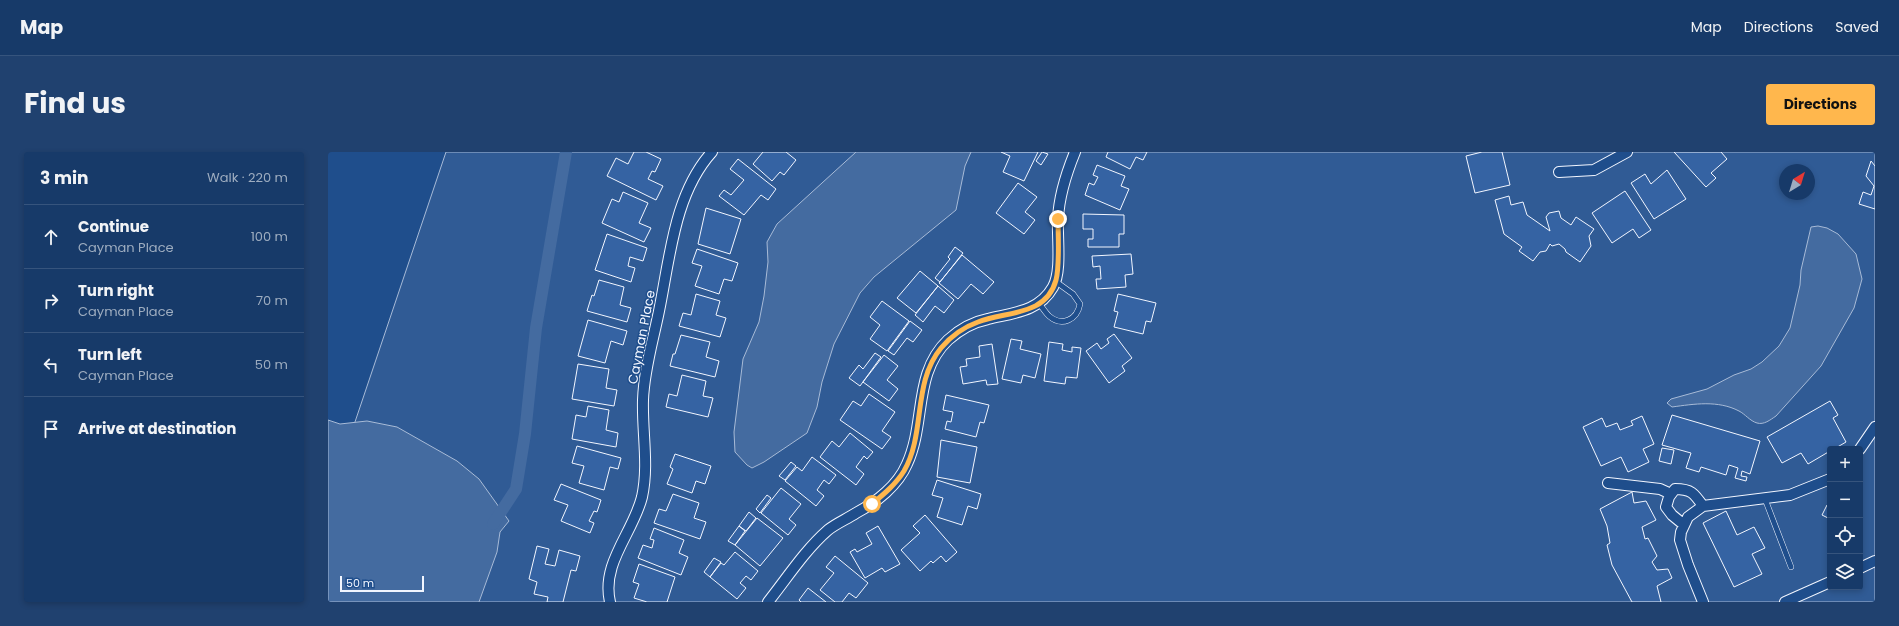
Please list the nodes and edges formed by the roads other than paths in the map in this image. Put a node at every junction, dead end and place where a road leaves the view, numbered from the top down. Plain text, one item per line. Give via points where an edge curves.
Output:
1 (712, 152) edge
2 (1075, 152) edge
3 (1627, 152) edge
4 (1559, 172) dead end
5 (1055, 281) junction
6 (1039, 303) junction
7 (1875, 427) edge
8 (1862, 446) edge
9 (1827, 480) edge
10 (1608, 483) dead end
11 (1671, 494) junction
12 (1765, 499) junction
13 (1703, 506) junction
14 (1683, 524) junction
15 (1875, 561) edge
16 (1790, 567) dead end
17 (1863, 567) edge
18 (1827, 584) edge
19 (1801, 599) edge
20 (610, 602) edge
21 (768, 602) edge
22 (1703, 602) edge
23 (1785, 602) edge

1 - 20 street, Cayman Place via 690,186 675,232 646,369 642,497 628,533 614,558 608,585
2 - 5 street via 1066,172 1060,196
3 - 4 street via 1594,170
5 - 6 street via 1049,294
5 - 6 lane via 1073,294 1080,304 1078,311 1064,322 1048,315
6 - 21 street via 1020,313 978,321 947,342 935,356 926,373 911,455 899,478 872,504 828,530 816,541
7 - 8 street
9 - 12 street via 1790,496
10 - 11 street via 1660,489
11 - 13 street via 1675,489 1687,489
11 - 14 street via 1666,507
12 - 13 street
12 - 16 lane
13 - 14 street
14 - 22 street via 1680,540
15 - 17 street
18 - 19 street
19 - 23 street

